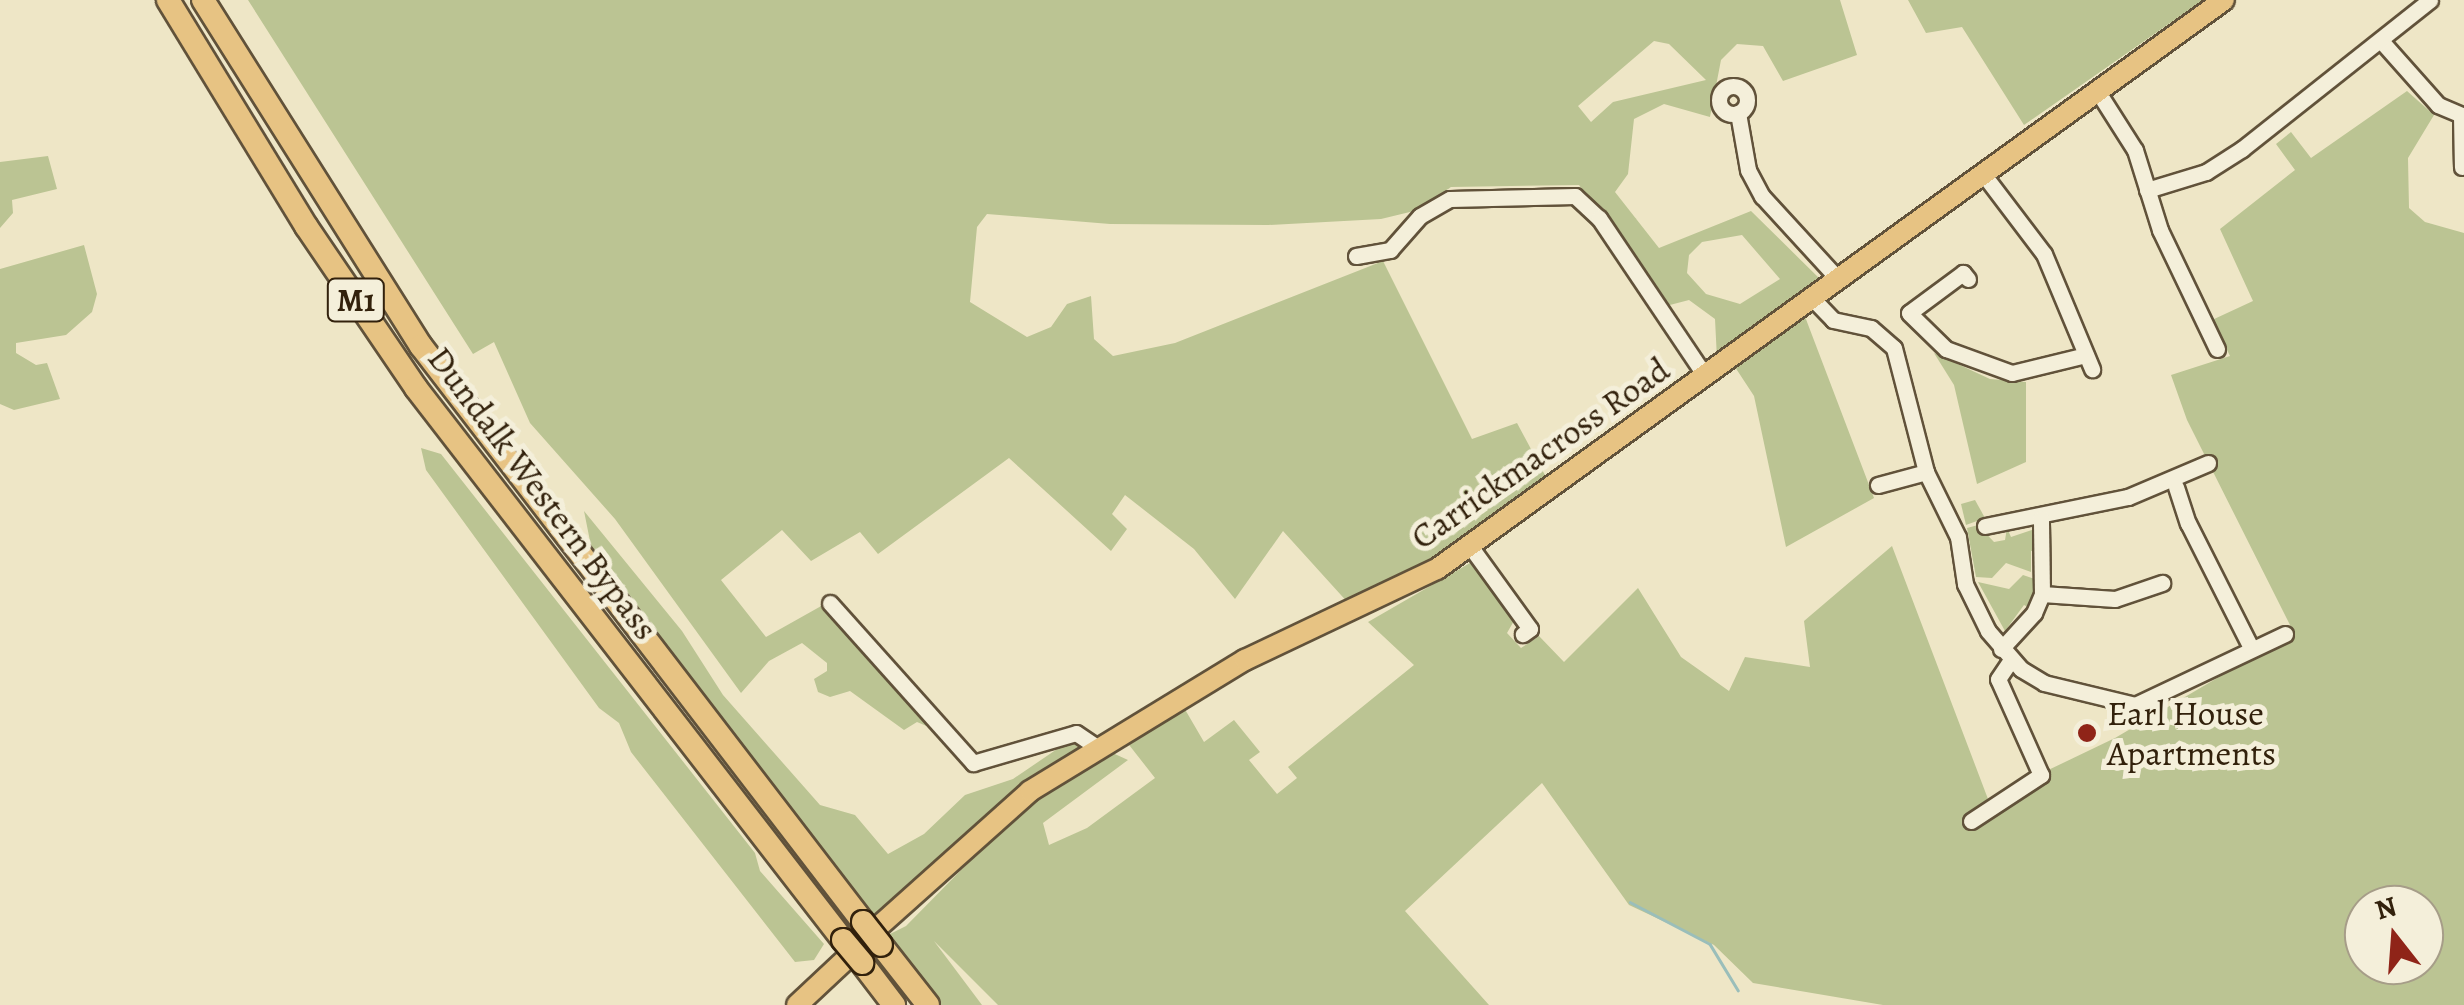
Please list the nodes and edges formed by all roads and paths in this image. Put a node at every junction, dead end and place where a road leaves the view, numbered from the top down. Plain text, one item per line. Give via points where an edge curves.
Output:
1 (168, 0) edge
2 (203, 0) edge
3 (2224, 0) edge
4 (2430, 0) edge
5 (2383, 43) junction
6 (2098, 92) junction
7 (1738, 113) dead end
8 (2463, 116) edge
9 (2462, 166) edge
10 (1984, 175) junction
11 (2147, 190) junction
12 (1356, 256) dead end
13 (1968, 279) dead end
14 (1839, 280) junction
15 (1813, 299) junction
16 (2218, 350) dead end
17 (1705, 376) junction
18 (2205, 469) dead end
19 (1926, 472) junction
20 (1878, 485) dead end
21 (2176, 488) dead end
22 (2041, 518) junction
23 (1993, 530) dead end
24 (1470, 546) junction
25 (2162, 583) dead end
26 (2042, 594) junction
27 (830, 603) dead end
28 (1523, 634) dead end
29 (2285, 634) dead end
30 (2250, 646) junction
31 (2006, 654) junction
32 (1098, 747) junction
33 (1972, 821) dead end
34 (874, 931) junction
35 (849, 955) junction
36 (797, 1005) edge
37 (894, 1005) edge
38 (928, 1005) edge

1 - 35 highway, Dundalk Western Bypass / M1 via 306,226 416,388
2 - 34 highway, Dundalk Western Bypass / M1 via 421,346
3 - 6 main road, Carrickmacross Road
4 - 5 street
5 - 8 street via 2438,105
5 - 11 street via 2206,172
6 - 10 main road, Carrickmacross Road
6 - 11 street via 2136,150
7 - 14 street via 1748,170 1762,196
8 - 9 street
10 - 13 street via 2044,254 2089,362 2012,373 1946,349 1909,313 1963,274
10 - 14 main road, Carrickmacross Road
11 - 16 street
12 - 17 street via 1390,250 1420,216 1450,199 1575,196 1599,218
14 - 15 main road, Carrickmacross Road
15 - 17 main road, Carrickmacross Road
15 - 19 street via 1833,320 1871,328 1894,348
17 - 24 main road, Carrickmacross Road
18 - 22 street
19 - 20 street
19 - 31 street via 1958,538 1970,596
21 - 30 street
22 - 23 street
22 - 26 street
24 - 28 street via 1530,629
24 - 32 main road, Carrickmacross Road via 1382,600 1245,660
25 - 26 street via 2114,599
26 - 31 street
27 - 32 street via 974,763 1076,733
29 - 30 street
30 - 31 street via 2144,704 2127,706 2044,683
31 - 33 street via 1998,680 2042,775
32 - 34 main road, Carrickmacross Road via 1030,791
34 - 38 highway, Dundalk Western Bypass / M1
35 - 36 main road
35 - 37 highway, Dundalk Western Bypass / M1

